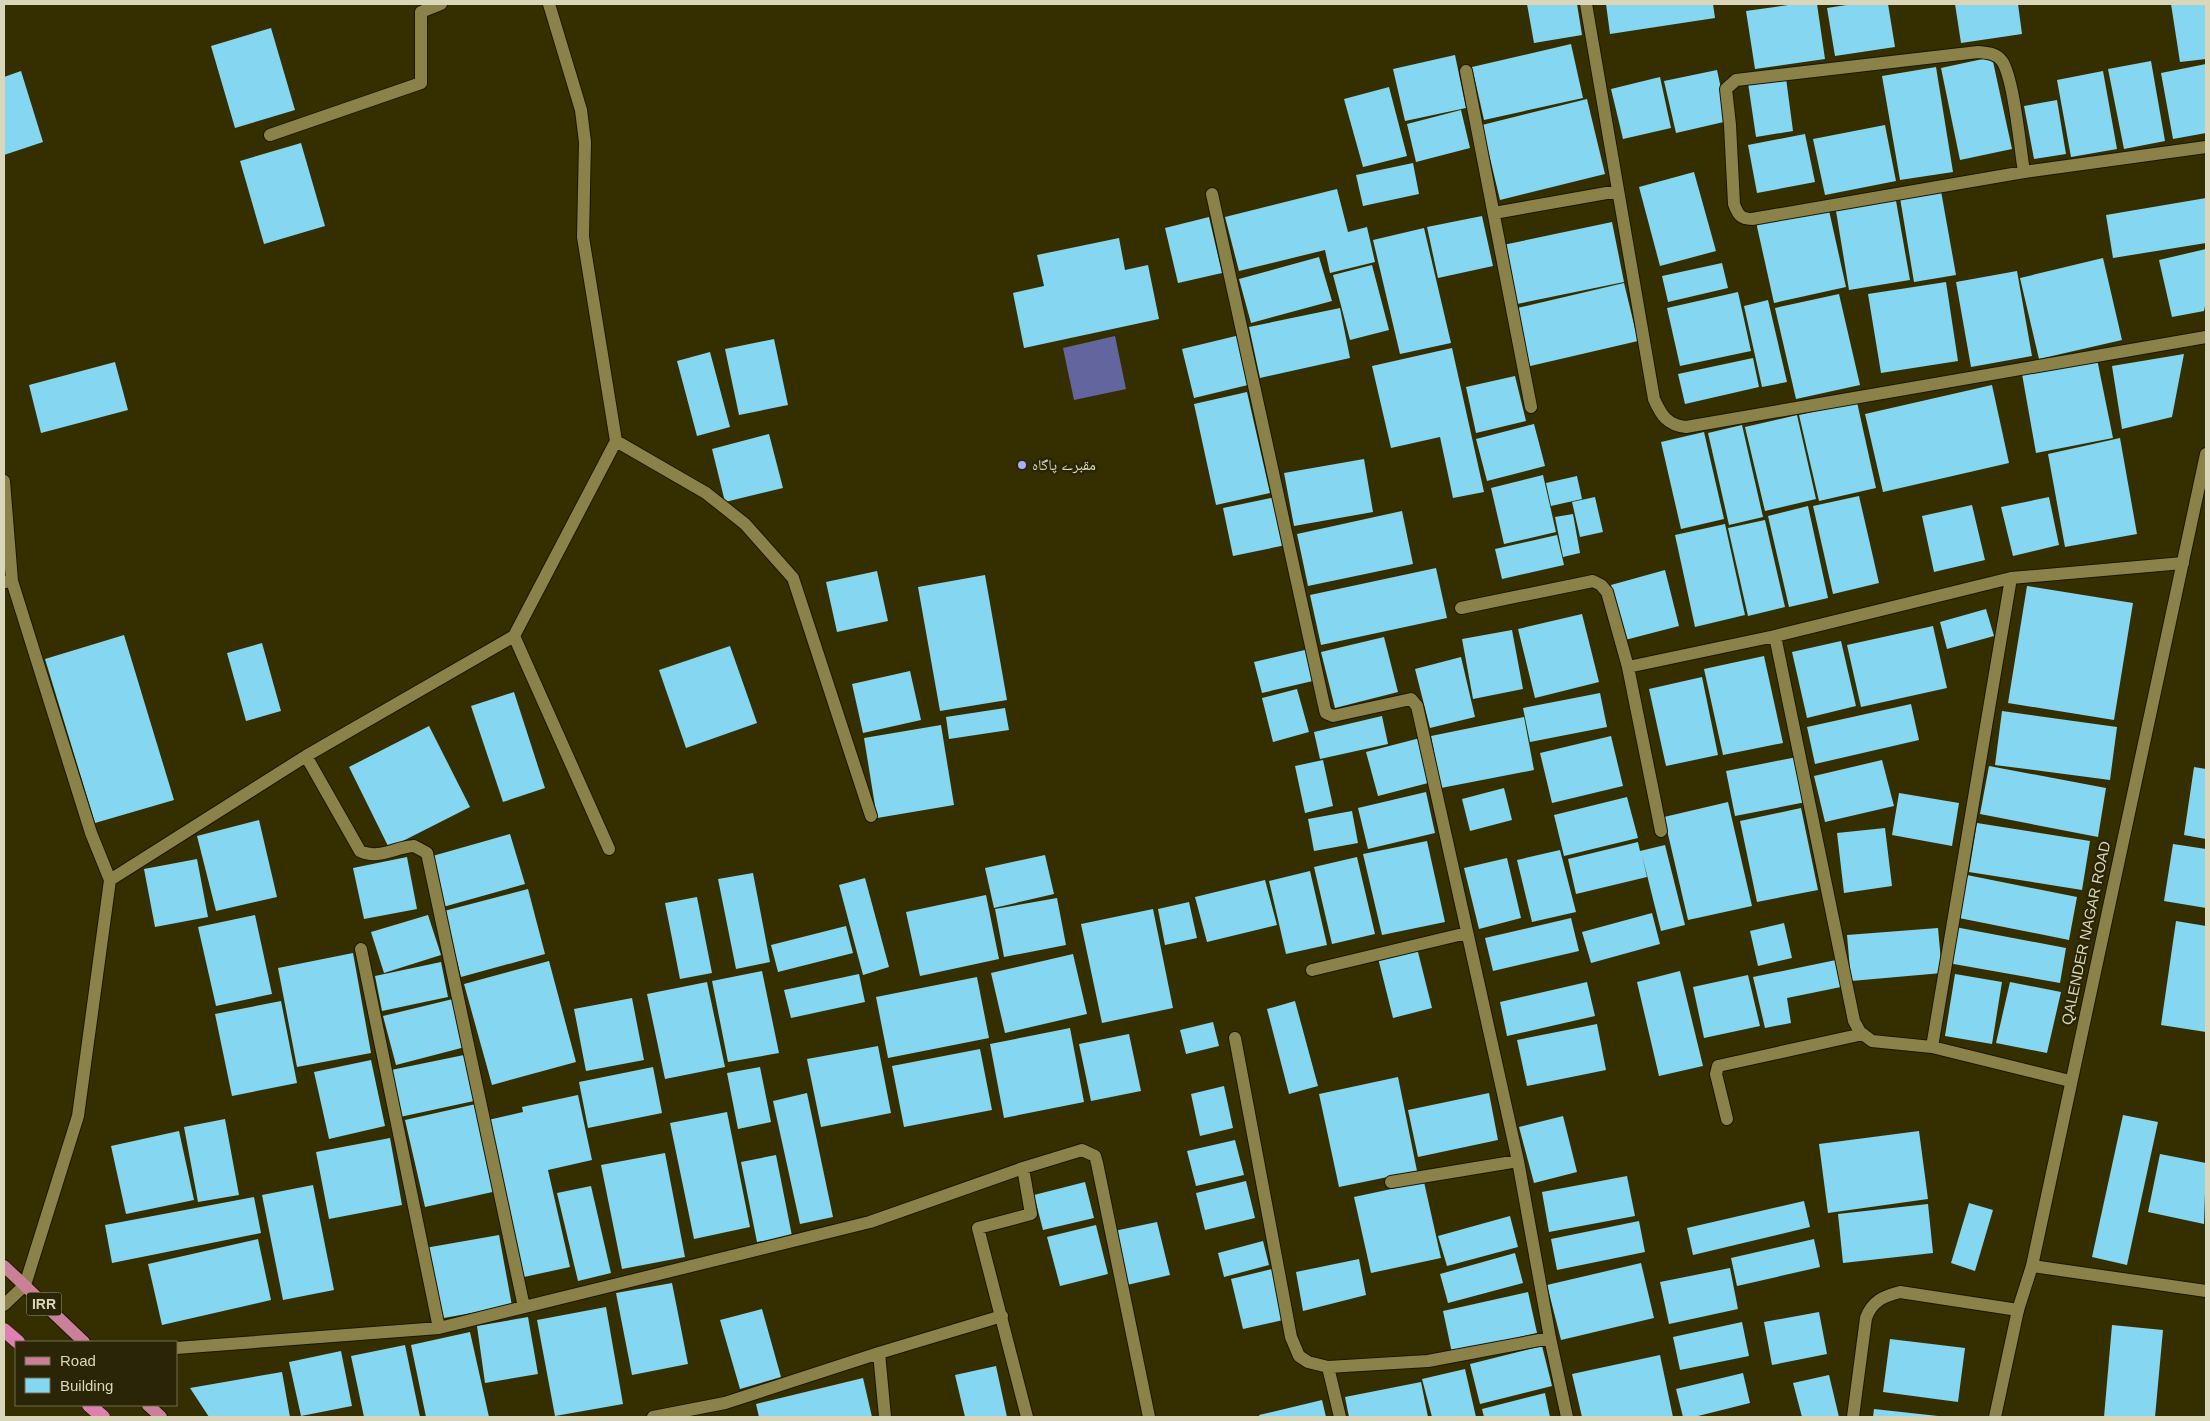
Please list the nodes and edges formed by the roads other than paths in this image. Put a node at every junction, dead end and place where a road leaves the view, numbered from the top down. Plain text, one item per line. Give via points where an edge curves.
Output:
1 (441, 4) edge
2 (549, 4) edge
3 (1586, 4) edge
4 (1466, 71) dead end
5 (270, 135) dead end
6 (2206, 147) edge
7 (2024, 172) junction
8 (1618, 191) junction
9 (1212, 194) dead end
10 (1494, 213) junction
11 (2206, 337) edge
12 (1532, 407) dead end
13 (616, 441) junction
14 (2206, 454) edge
15 (4, 480) edge
16 (2183, 563) junction
17 (2010, 578) junction
18 (8, 582) edge
19 (1461, 608) dead end
20 (514, 636) junction
21 (1775, 636) junction
22 (1628, 666) junction
23 (306, 756) junction
24 (871, 816) dead end
25 (1661, 831) dead end
26 (609, 849) dead end
27 (110, 880) junction
28 (1467, 933) junction
29 (361, 949) dead end
30 (1312, 970) dead end
31 (1863, 1034) junction
32 (1235, 1038) dead end
33 (1932, 1047) junction
34 (2070, 1081) junction
35 (1727, 1119) dead end
36 (1518, 1161) junction
37 (1023, 1168) junction
38 (1391, 1182) dead end
39 (4, 1266) edge
40 (2032, 1266) junction
41 (25, 1285) junction
42 (2206, 1291) edge
43 (4, 1305) edge
44 (524, 1307) junction
45 (2018, 1310) junction
46 (1002, 1316) junction
47 (439, 1328) junction
48 (4, 1330) edge
49 (1550, 1338) junction
50 (17, 1341) edge
51 (83, 1341) edge
52 (178, 1348) edge
53 (879, 1352) junction
54 (1328, 1367) junction
55 (90, 1406) edge
56 (149, 1406) edge
57 (103, 1417) edge
58 (162, 1417) edge
59 (653, 1417) edge
60 (885, 1417) edge
61 (1027, 1417) edge
62 (1149, 1417) edge
63 (1340, 1417) edge
64 (1567, 1417) edge
65 (1853, 1417) edge
66 (1995, 1417) edge

1 - 5 street via 421,12 421,83
2 - 13 street via 581,110 585,142 583,237
3 - 8 street
4 - 10 street
6 - 7 street
7 - 7 street via 2009,81 2001,60 1992,53 1736,80 1726,89 1734,204 1743,219
8 - 10 street
8 - 11 street via 1654,399 1660,414 1676,426 1696,426
9 - 28 street via 1326,713 1333,716 1406,699 1414,702
10 - 12 street
13 - 20 street
13 - 24 street via 706,492 745,524 794,578
14 - 16 street, QALENDER NAGAR ROAD
15 - 18 street
16 - 17 street
16 - 34 street, QALENDER NAGAR ROAD
17 - 21 street
17 - 33 street
18 - 27 street via 91,833
19 - 22 street via 1593,581 1601,584 1606,592
20 - 23 street
20 - 26 street
21 - 22 street
21 - 31 street via 1854,1021
22 - 25 street
23 - 27 street
23 - 44 street via 360,851 378,855 414,846 427,853
27 - 41 street via 78,1116
28 - 30 street
28 - 36 street
29 - 47 street
31 - 33 street via 1872,1041
31 - 35 street via 1718,1066 1716,1074
32 - 54 street via 1291,1337 1300,1356 1308,1362
33 - 34 street
34 - 40 street, QALENDER NAGAR ROAD
36 - 38 street
36 - 49 street
37 - 44 street via 870,1222
37 - 46 street via 1031,1214 978,1228
37 - 62 street via 1082,1150 1095,1156
39 - 41 main road, IRR
40 - 42 street
40 - 45 street, QALENDER NAGAR ROAD
41 - 43 street
41 - 51 main road, IRR
44 - 47 street
45 - 65 street via 1900,1292 1883,1296 1869,1310 1866,1318
45 - 66 street, QALENDER NAGAR ROAD
46 - 53 street
46 - 61 street
47 - 52 street
48 - 50 highway
49 - 54 street via 1428,1361
49 - 64 street
53 - 59 street via 725,1404
53 - 60 street
54 - 63 street
55 - 57 highway
56 - 58 main road

